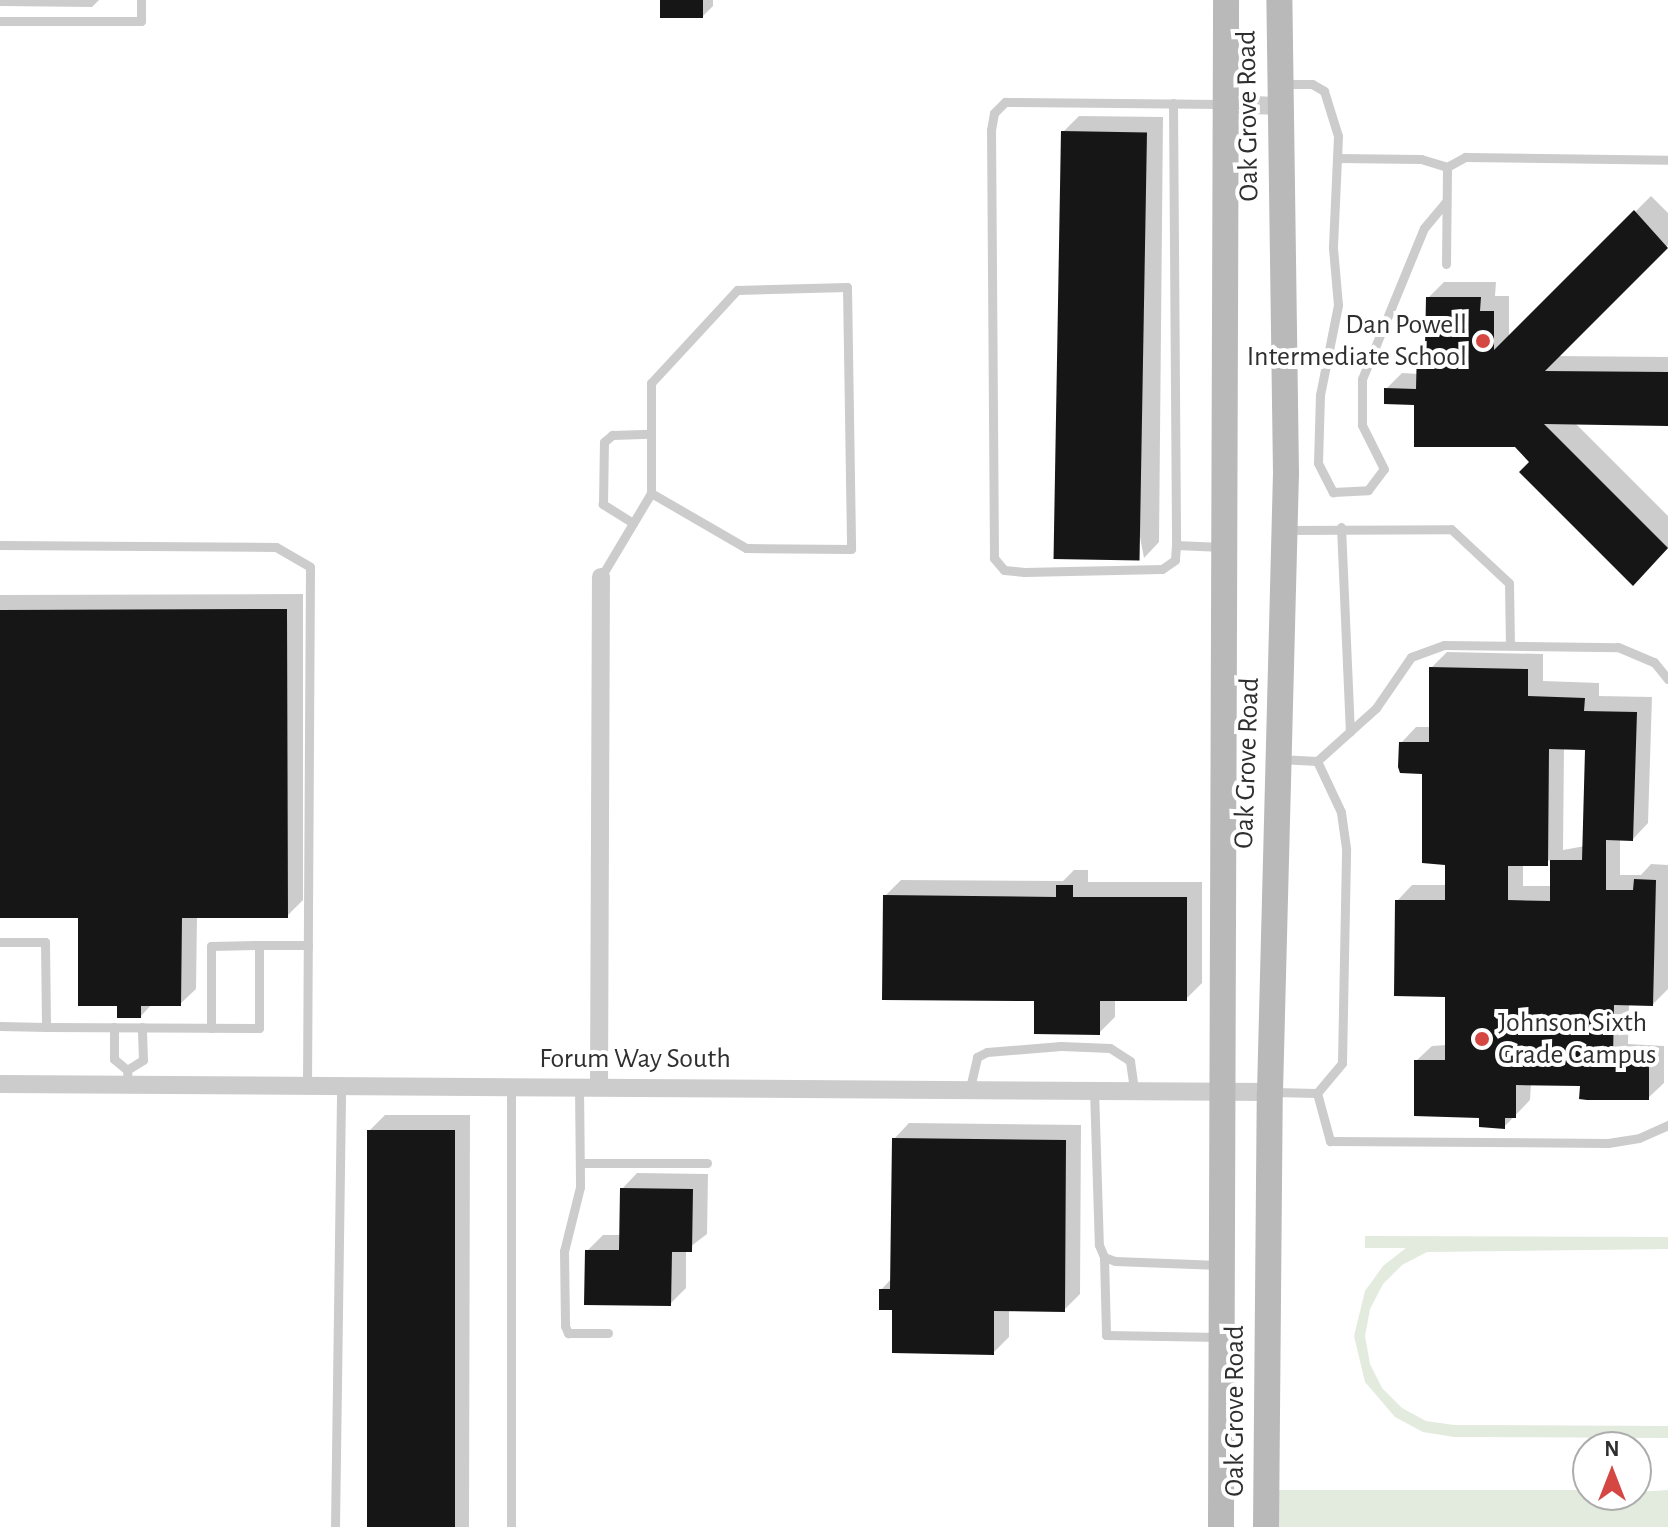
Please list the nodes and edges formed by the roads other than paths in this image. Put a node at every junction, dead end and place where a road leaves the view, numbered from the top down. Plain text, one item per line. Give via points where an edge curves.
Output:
1 (141, 0) edge
2 (1226, 0) edge
3 (1279, 0) edge
4 (0, 21) edge
5 (1279, 95) junction
6 (1173, 103) junction
7 (1226, 104) junction
8 (1337, 158) junction
9 (1668, 160) edge
10 (1447, 167) junction
11 (1446, 202) junction
12 (1446, 264) dead end
13 (650, 434) junction
14 (651, 493) junction
15 (633, 523) junction
16 (1341, 527) junction
17 (1285, 530) junction
18 (0, 545) edge
19 (1176, 545) junction
20 (1225, 547) junction
21 (601, 577) joint
22 (1510, 645) junction
23 (1668, 679) edge
24 (1350, 732) junction
25 (1279, 759) junction
26 (1317, 761) junction
27 (0, 942) edge
28 (259, 945) junction
29 (308, 945) junction
30 (0, 1026) edge
31 (46, 1027) junction
32 (114, 1027) junction
33 (142, 1027) junction
34 (211, 1028) junction
35 (128, 1077) junction
36 (0, 1084) edge
37 (307, 1085) junction
38 (341, 1085) junction
39 (511, 1086) junction
40 (579, 1087) junction
41 (599, 1087) junction
42 (970, 1088) junction
43 (1094, 1089) junction
44 (1134, 1089) junction
45 (1223, 1090) junction
46 (1270, 1092) junction
47 (1317, 1093) junction
48 (1668, 1125) edge
49 (581, 1163) junction
50 (707, 1163) dead end
51 (1104, 1257) junction
52 (1222, 1265) junction
53 (608, 1333) dead end
54 (1222, 1337) junction
55 (335, 1527) edge
56 (511, 1527) edge
57 (1221, 1527) edge
58 (1266, 1527) edge

1 - 4 lane via 141,21
2 - 7 street, Oak Grove Road
3 - 5 street, Oak Grove Road
5 - 7 street
5 - 8 lane via 1312,84 1324,91 1335,113
5 - 17 street, Oak Grove Road
6 - 7 lane
6 - 19 lane
6 - 19 lane via 1005,102 994,113 991,539 994,558 1004,570 1024,572 1162,569 1175,560
7 - 20 street, Oak Grove Road
8 - 10 lane via 1421,159
8 - 11 lane via 1333,248 1338,305 1320,395 1318,463 1333,492 1368,490 1384,469 1362,425 1362,379 1424,228
9 - 10 lane via 1465,157
10 - 11 lane
11 - 12 lane
13 - 14 lane
13 - 14 lane via 651,383 737,290 847,287 851,549 746,548
13 - 15 lane via 612,435 604,442 603,504
14 - 15 lane
15 - 21 lane
16 - 17 lane
16 - 22 lane via 1451,529 1509,583
16 - 24 lane
17 - 25 street, Oak Grove Road
18 - 29 lane via 276,547 310,567
19 - 20 lane
20 - 45 street, Oak Grove Road
21 - 41 street
22 - 23 lane via 1618,647 1654,662
22 - 24 lane via 1444,645 1411,657 1376,708
24 - 26 lane
25 - 26 lane
25 - 46 street, Oak Grove Road
26 - 47 lane via 1341,812 1346,848 1342,1063
27 - 31 lane via 45,942
28 - 29 lane
28 - 34 lane via 211,946
28 - 34 lane via 259,1028
29 - 37 lane
30 - 31 lane
31 - 32 lane
32 - 33 lane
32 - 35 lane via 114,1059
33 - 34 lane
33 - 35 lane via 143,1060
35 - 36 street, Forum Way South
35 - 37 street, Forum Way South
37 - 38 street, Forum Way South
38 - 39 street, Forum Way South
38 - 55 lane
39 - 40 street, Forum Way South
39 - 56 lane
40 - 41 street, Forum Way South
40 - 49 lane
41 - 42 street, Forum Way South
42 - 43 street, Forum Way South
42 - 44 lane via 977,1057 987,1052 1061,1046 1110,1048 1130,1061
43 - 44 street, Forum Way South
43 - 51 lane
44 - 45 street, Forum Way South
45 - 46 street, Forum Way South
45 - 52 street, Oak Grove Road
46 - 47 lane
46 - 58 street, Oak Grove Road
47 - 48 lane via 1330,1141 1584,1144 1639,1138
49 - 50 lane
49 - 53 lane via 564,1251 565,1326 568,1333
51 - 52 lane
51 - 54 lane via 1106,1335
52 - 54 street, Oak Grove Road
54 - 57 street, Oak Grove Road

